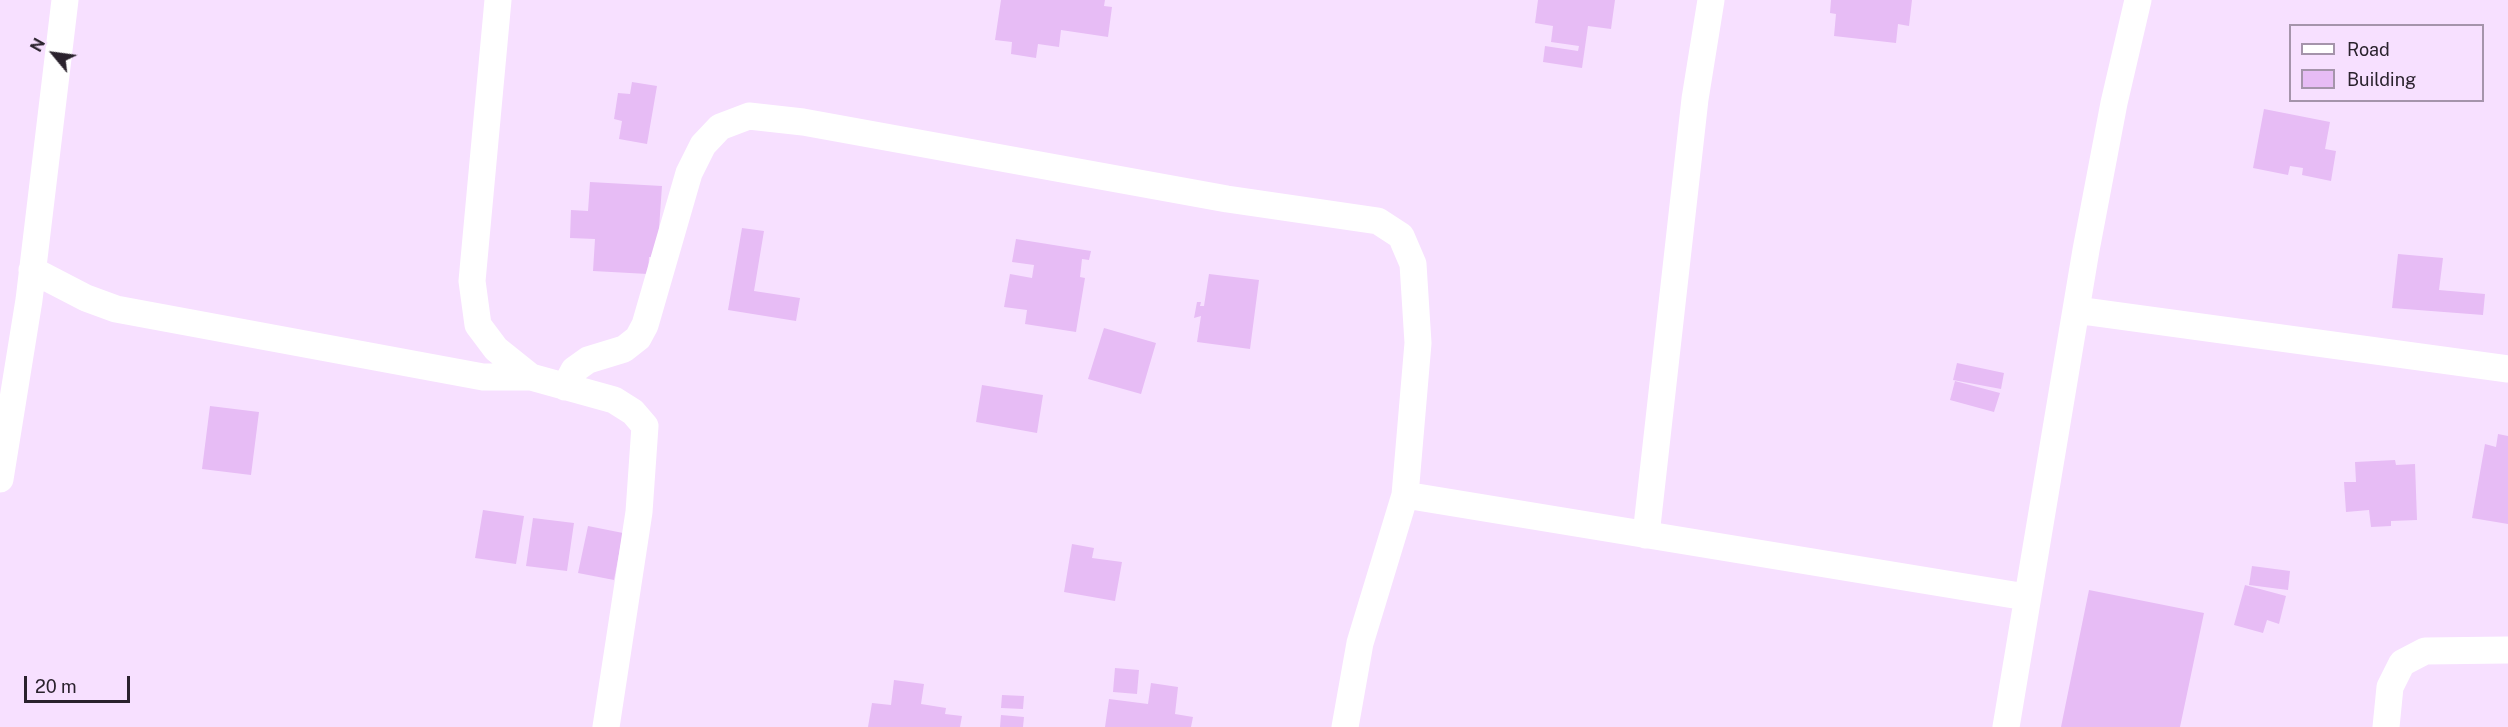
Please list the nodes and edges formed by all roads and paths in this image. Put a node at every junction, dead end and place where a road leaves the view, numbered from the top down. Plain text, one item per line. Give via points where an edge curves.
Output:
1 (65, 0) edge
2 (498, 0) edge
3 (1711, 0) edge
4 (2138, 0) edge
5 (33, 270) junction
6 (2076, 310) junction
7 (2508, 369) edge
8 (531, 377) junction
9 (566, 387) junction
10 (0, 479) edge
11 (1405, 495) junction
12 (1646, 535) junction
13 (2026, 597) junction
14 (2508, 650) edge
15 (606, 727) edge
16 (1345, 727) edge
17 (2006, 727) edge
18 (2385, 727) edge

1 - 5 street
2 - 8 street via 472,281 478,325 496,349
3 - 12 street via 1695,99
4 - 6 street via 2114,103
5 - 8 street via 116,309 483,377
5 - 10 street
6 - 7 street
6 - 13 street
8 - 9 street
9 - 11 street via 574,370 588,360 624,349 638,338 689,173 703,145 720,127 749,116 803,122 1227,199 1378,221 1401,236 1413,264 1418,343
9 - 15 street via 614,400 633,412 645,426 639,512
11 - 12 street
11 - 16 street via 1360,643
12 - 13 street
13 - 17 street
14 - 18 street via 2425,651 2402,663 2390,687

